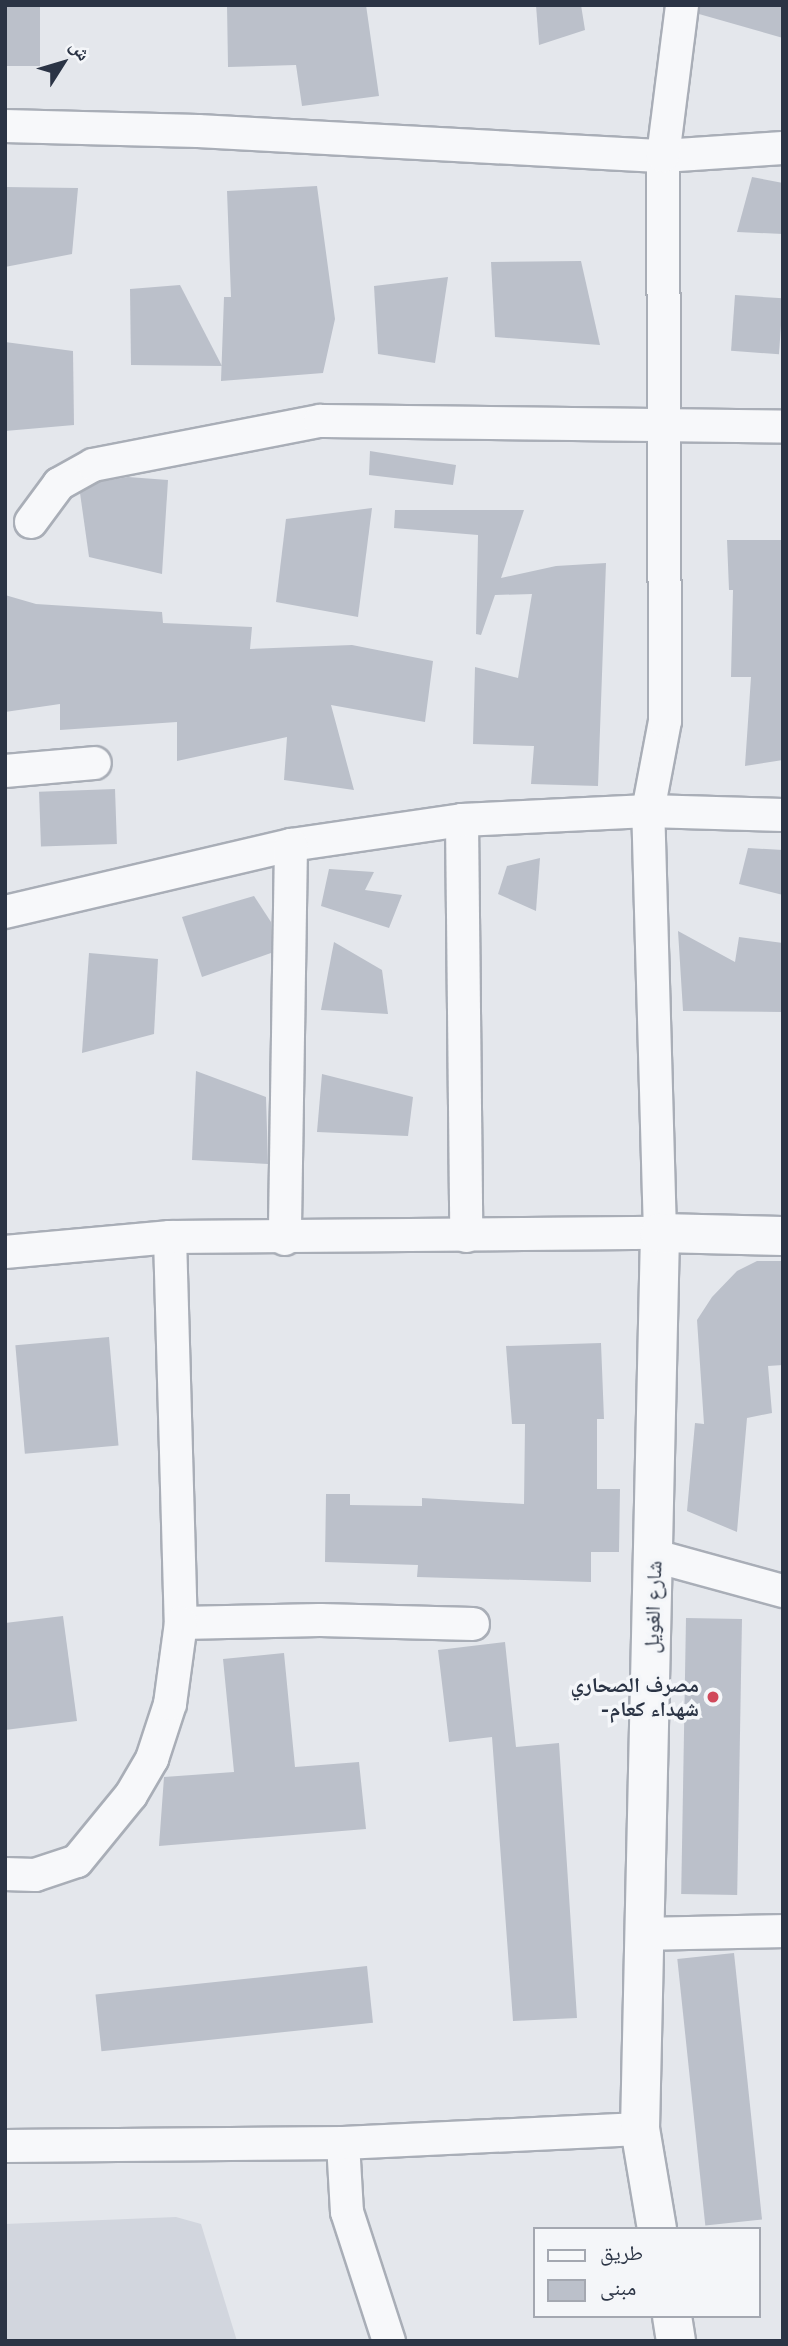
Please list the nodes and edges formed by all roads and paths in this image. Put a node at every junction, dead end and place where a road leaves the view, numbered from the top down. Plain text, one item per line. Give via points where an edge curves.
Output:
1 (682, 5) edge
2 (5, 127) edge
3 (783, 148) edge
4 (663, 156) junction
5 (667, 422) junction
6 (783, 427) edge
7 (32, 522) dead end
8 (95, 763) dead end
9 (5, 771) edge
10 (648, 811) junction
11 (783, 815) edge
12 (462, 820) junction
13 (291, 845) junction
14 (5, 912) edge
15 (660, 1233) junction
16 (466, 1236) junction
17 (783, 1236) edge
18 (170, 1237) junction
19 (285, 1239) junction
20 (5, 1252) edge
21 (655, 1556) junction
22 (783, 1591) edge
23 (181, 1623) junction
24 (473, 1624) dead end
25 (5, 1874) edge
26 (783, 1931) edge
27 (643, 1934) junction
28 (640, 2129) junction
29 (343, 2143) junction
30 (5, 2146) edge
31 (657, 2227) edge
32 (672, 2318) edge
33 (389, 2341) edge
34 (676, 2341) edge

1 - 4 street
2 - 4 street via 198,131
3 - 4 street
4 - 5 street
5 - 6 street
5 - 7 street via 320,421 93,465 59,484
5 - 10 street via 665,721
8 - 9 street
10 - 11 street
10 - 12 street
10 - 15 street
12 - 13 street
12 - 16 street
13 - 14 street
13 - 19 street
15 - 16 street
15 - 17 street
15 - 21 street, شارع الغويل
16 - 19 street
18 - 19 street
18 - 20 street
18 - 23 street
21 - 22 street
21 - 27 street, شارع الغويل
23 - 24 street
23 - 25 street via 170,1704 152,1759 131,1795 77,1861 35,1875
26 - 27 street
27 - 28 street, شارع الغويل
28 - 29 street
28 - 31 street, شارع الغويل
29 - 30 street
29 - 33 street via 347,2211
32 - 34 street

